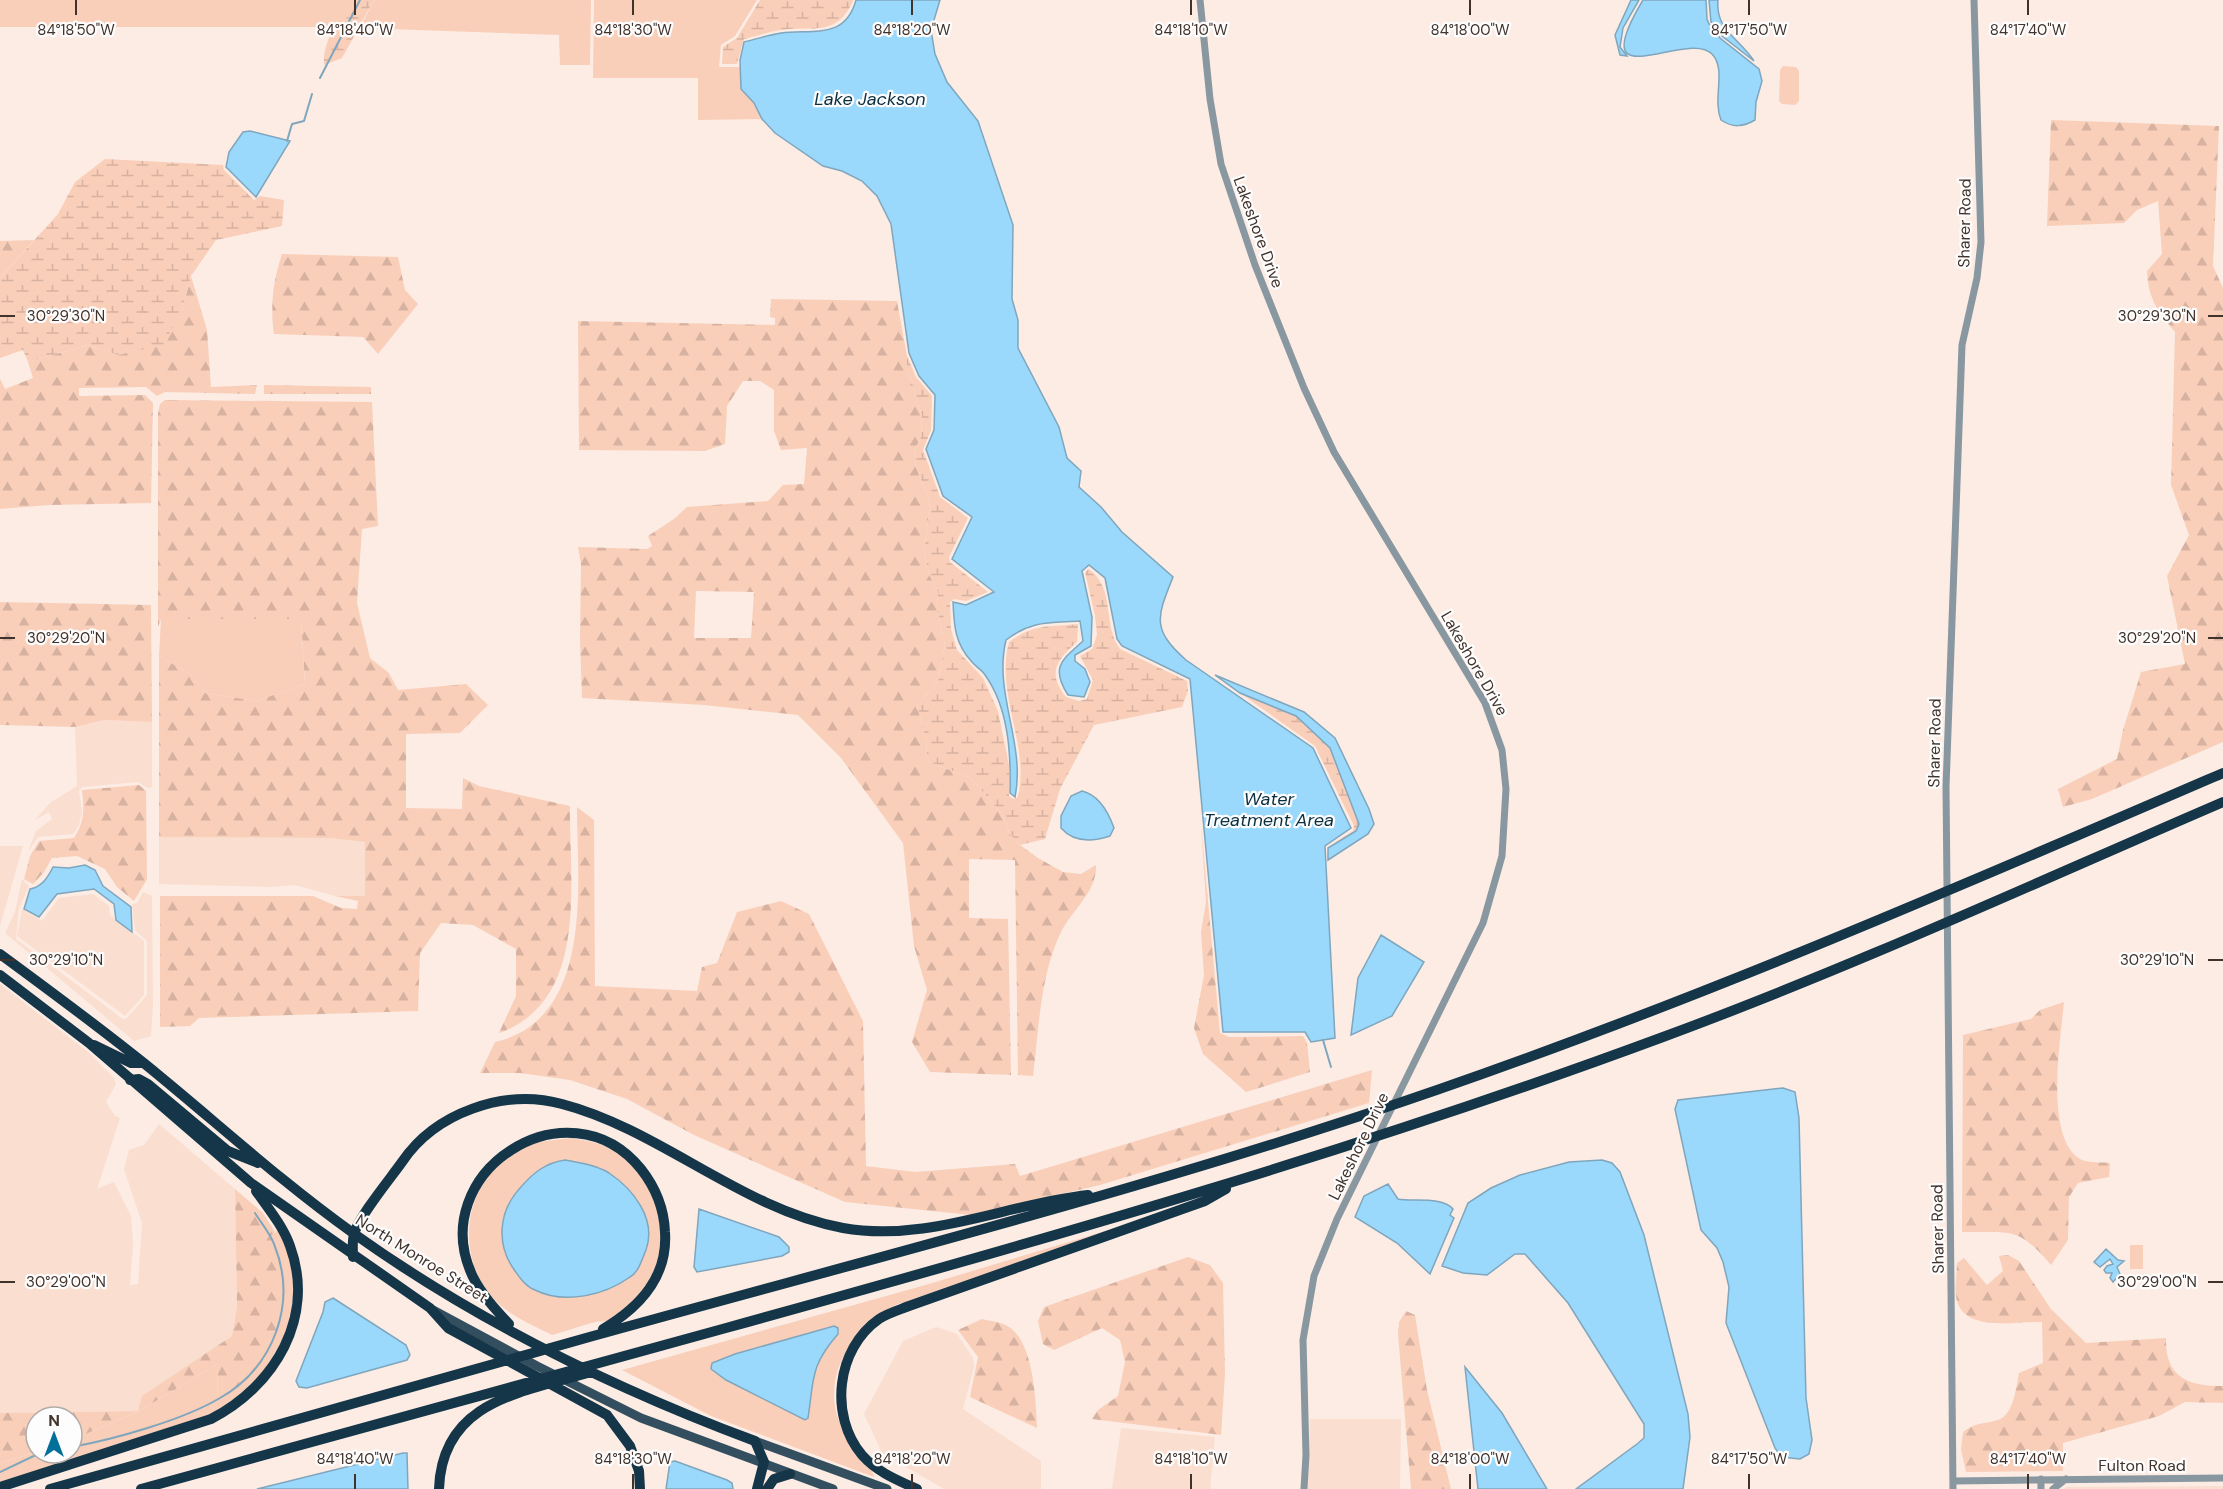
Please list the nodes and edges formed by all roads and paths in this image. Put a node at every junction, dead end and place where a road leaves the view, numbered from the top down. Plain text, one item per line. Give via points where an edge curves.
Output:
1 (1200, 0) edge
2 (1974, 0) edge
3 (2223, 773) edge
4 (2223, 802) edge
5 (0, 954) edge
6 (0, 975) edge
7 (89, 1043) junction
8 (144, 1063) junction
9 (130, 1080) junction
10 (268, 1167) junction
11 (1244, 1179) junction
12 (250, 1183) junction
13 (1118, 1191) junction
14 (354, 1234) junction
15 (352, 1257) junction
16 (430, 1308) junction
17 (515, 1331) junction
18 (592, 1336) junction
19 (625, 1355) junction
20 (755, 1441) junction
21 (764, 1464) junction
22 (790, 1474) junction
23 (2223, 1478) edge
24 (2041, 1479) junction
25 (2066, 1479) junction
26 (1953, 1485) edge
27 (0, 1487) edge
28 (50, 1489) edge
29 (141, 1489) edge
30 (439, 1489) edge
31 (640, 1489) edge
32 (757, 1489) edge
33 (767, 1489) edge
34 (833, 1489) edge
35 (887, 1489) edge
36 (917, 1489) edge
37 (1304, 1489) edge
38 (2042, 1489) edge
39 (2054, 1489) edge

1 - 37 street, Lakeshore Drive via 1221,164 1255,265 1334,452 1485,703 1503,750 1506,789 1502,856 1483,923 1337,1218 1314,1276 1303,1340
2 - 26 street, Sharer Road via 1981,242 1960,365 1948,706
3 - 13 highway via 1929,900 1724,983 1425,1094
4 - 11 highway via 1783,990 1663,1037
5 - 8 highway, North Monroe Street
6 - 7 highway
7 - 8 highway via 131,1063
7 - 9 highway
8 - 10 highway, North Monroe Street
9 - 10 highway via 148,1084 228,1151
9 - 12 highway
10 - 14 highway, North Monroe Street
11 - 19 highway
11 - 36 highway via 1205,1201 909,1306 879,1319 869,1328 853,1351 843,1377 844,1421 872,1464
12 - 15 highway
12 - 27 highway via 285,1233 298,1279 293,1326 286,1346 268,1374 242,1400 211,1419
13 - 14 highway via 1069,1197 932,1229 900,1232 843,1228 781,1208 580,1109 530,1100 466,1111 426,1135 410,1151
13 - 18 highway
14 - 15 highway
14 - 17 highway, North Monroe Street via 446,1293
15 - 16 highway
16 - 21 main road via 590,1394 678,1434
16 - 31 highway via 448,1328 607,1415 636,1459
17 - 18 highway via 473,1278 464,1246 466,1211 478,1182 503,1154 541,1135 580,1133 620,1149 636,1162 651,1181 665,1218 664,1257 652,1287 638,1305
17 - 20 highway, North Monroe Street via 620,1385
18 - 28 highway
19 - 29 highway
19 - 30 highway via 608,1367 495,1400 478,1411 452,1442
20 - 21 highway
20 - 35 main road, North Monroe Street
21 - 22 main road
21 - 32 highway
22 - 33 highway via 774,1479
22 - 34 main road
23 - 25 street, Fulton Road
24 - 25 street, Fulton Road
24 - 26 street, Fulton Road
24 - 38 street
25 - 39 street

